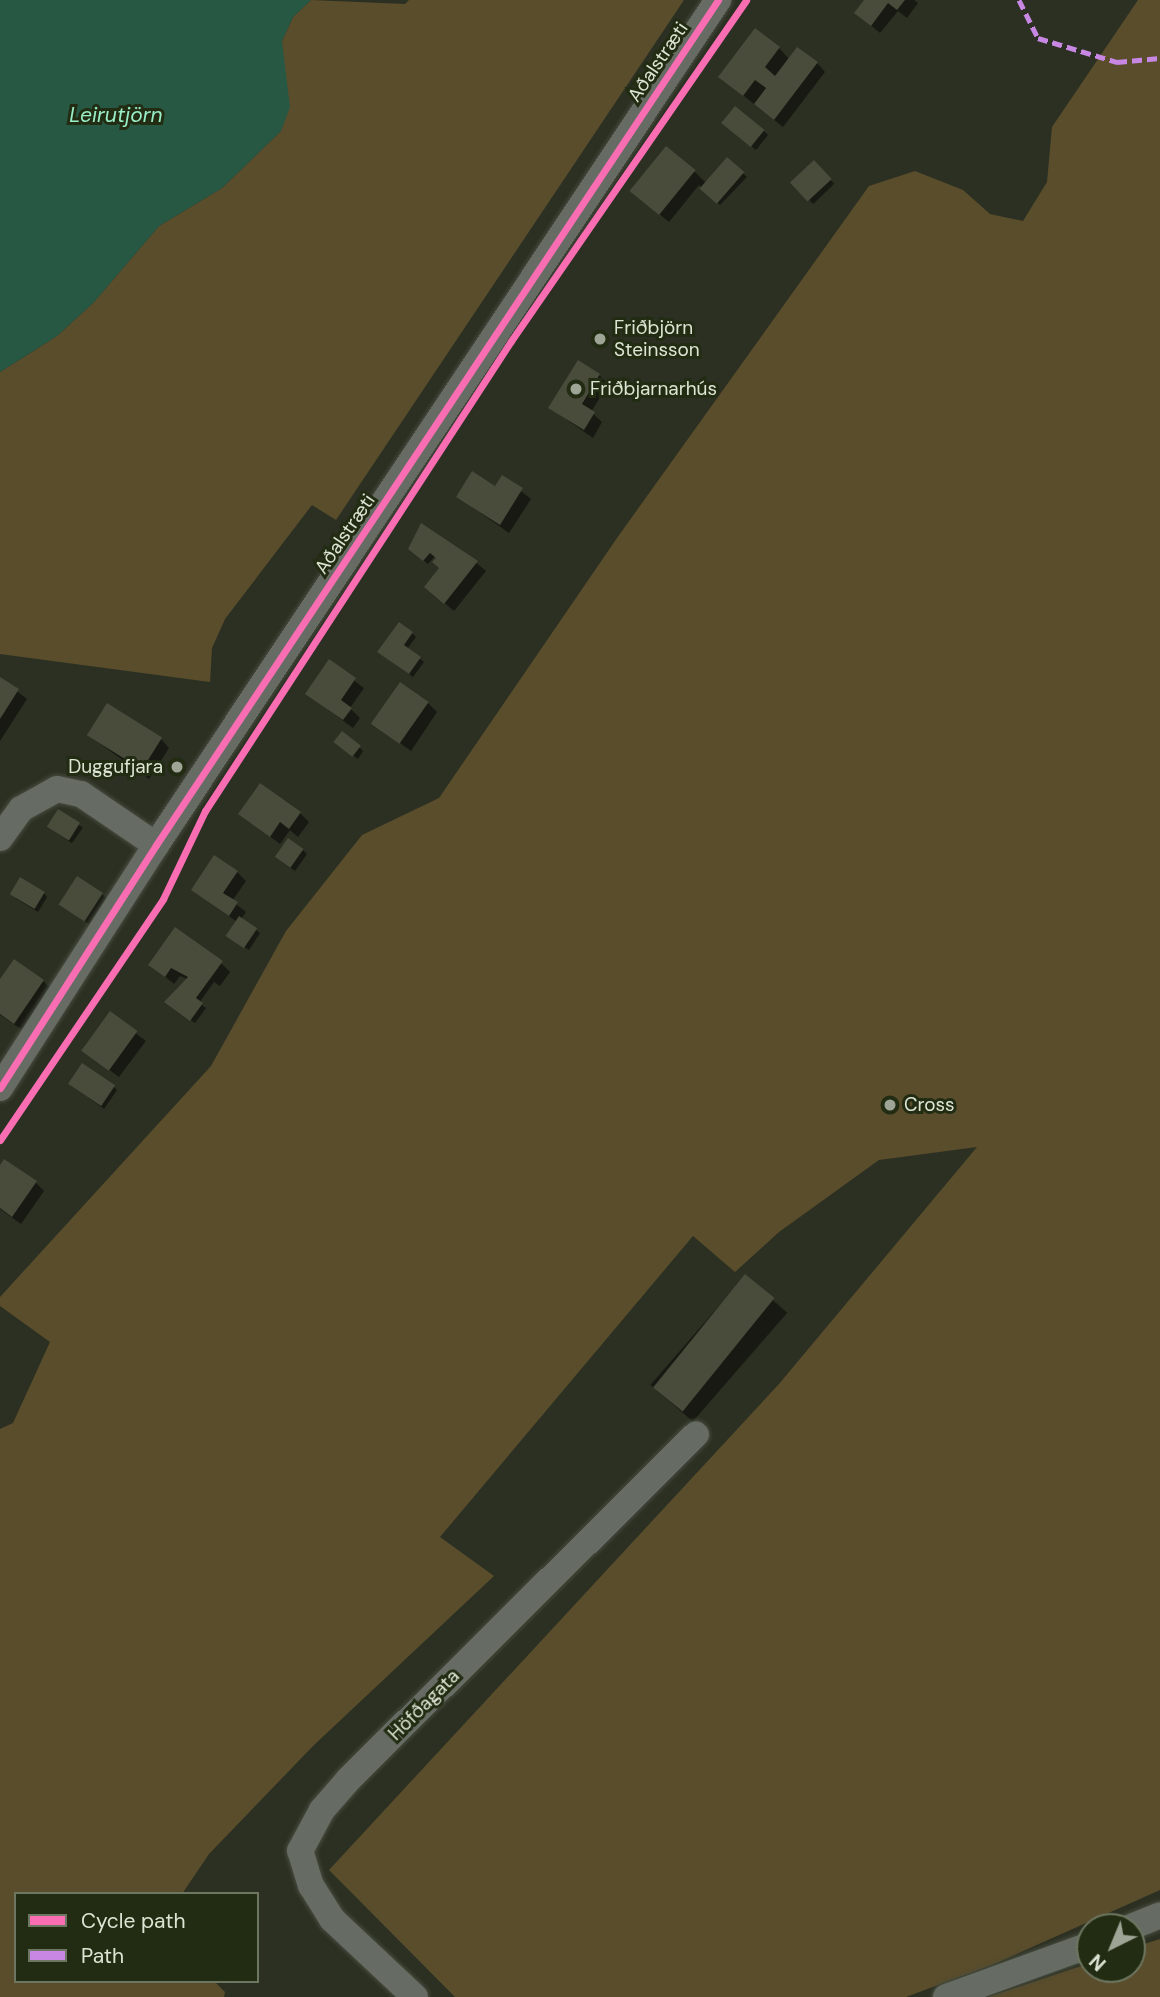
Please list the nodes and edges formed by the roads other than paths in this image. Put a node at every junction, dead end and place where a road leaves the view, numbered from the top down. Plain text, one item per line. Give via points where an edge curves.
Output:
1 (718, 0) edge
2 (0, 838) edge
3 (156, 845) junction
4 (0, 1088) edge
5 (696, 1435) dead end
6 (1076, 1950) edge
7 (415, 1997) edge
8 (946, 1997) edge

1 - 3 street, Aðalstræti
2 - 3 street via 21,809 57,789 81,794
3 - 4 street, Aðalstræti
5 - 7 street, Höfðagata via 349,1779 300,1851 311,1886 332,1919
6 - 8 street

